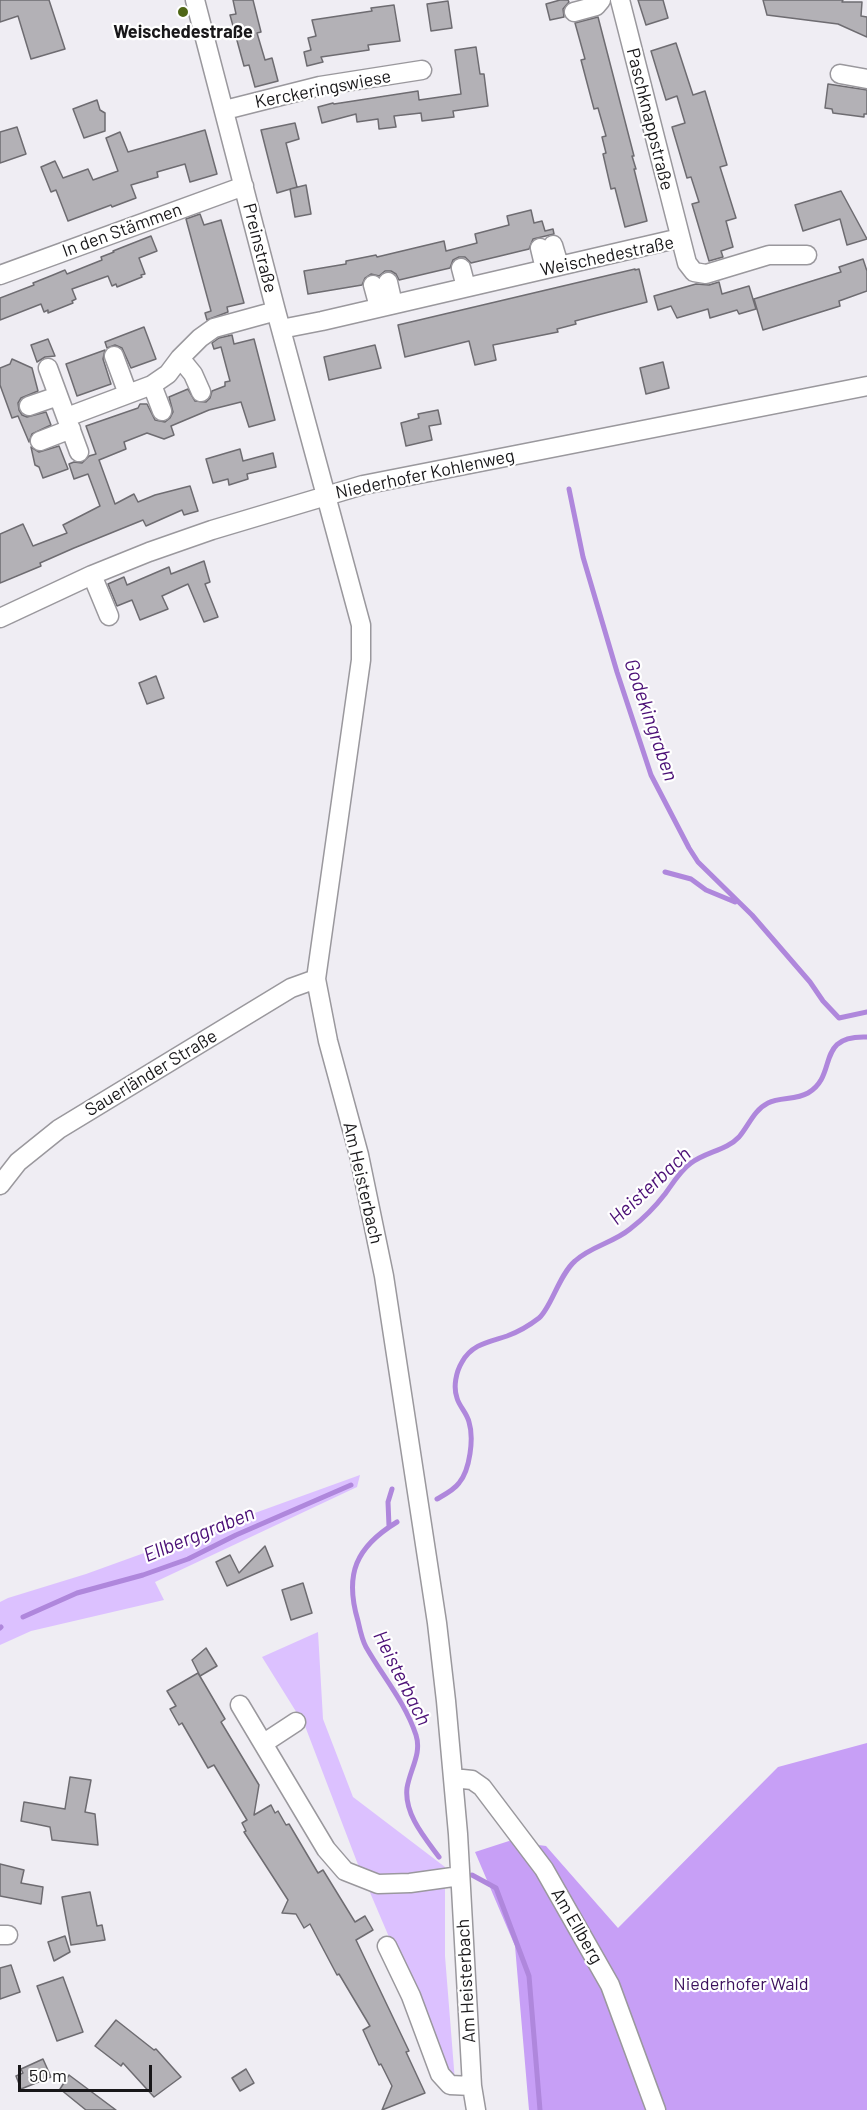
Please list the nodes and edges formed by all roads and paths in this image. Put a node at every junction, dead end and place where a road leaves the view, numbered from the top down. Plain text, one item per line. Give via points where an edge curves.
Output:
1 (195, 0) edge
2 (600, 0) edge
3 (620, 0) edge
4 (576, 5) edge
5 (422, 70) dead end
6 (840, 74) dead end
7 (867, 79) edge
8 (225, 110) junction
9 (244, 186) junction
10 (680, 238) junction
11 (547, 247) dead end
12 (807, 255) dead end
13 (466, 267) dead end
14 (552, 267) junction
15 (0, 275) edge
16 (380, 284) dead end
17 (470, 286) junction
18 (386, 306) junction
19 (276, 311) junction
20 (280, 329) junction
21 (114, 356) dead end
22 (180, 358) junction
23 (48, 368) dead end
24 (152, 385) junction
25 (867, 386) edge
26 (201, 392) dead end
27 (128, 394) junction
28 (58, 396) junction
29 (29, 406) dead end
30 (162, 411) dead end
31 (69, 423) junction
32 (40, 441) dead end
33 (80, 452) dead end
34 (326, 495) junction
35 (92, 575) junction
36 (109, 616) dead end
37 (0, 618) edge
38 (315, 979) junction
39 (0, 1185) edge
40 (240, 1705) dead end
41 (296, 1722) dead end
42 (264, 1743) junction
43 (453, 1778) junction
44 (460, 1876) junction
45 (387, 1946) dead end
46 (472, 2086) junction
47 (476, 2110) edge
48 (656, 2110) edge

1 - 8 street, Preinstraße
2 - 4 street via 596,6
3 - 10 street, Paschknappstraße
5 - 8 street, Kerckeringswiese via 320,86
6 - 7 street
8 - 9 street, Preinstraße
9 - 15 street, In den Stämmen
9 - 19 street, Preinstraße
10 - 12 street, Weischedestraße via 687,263 694,272 706,274 769,255
10 - 14 street, Weischedestraße
11 - 14 street
13 - 17 street
14 - 17 street, Weischedestraße
16 - 18 street
17 - 18 street, Weischedestraße
18 - 20 street, Weischedestraße
19 - 20 street, Preinstraße
19 - 22 street via 214,328
20 - 34 street, Preinstraße
21 - 27 street
22 - 24 street via 168,374
22 - 26 street
23 - 28 street
24 - 27 street
24 - 30 street
25 - 34 street, Niederhofer Kohlenweg
27 - 31 street
28 - 29 street
28 - 31 street
31 - 32 street
31 - 33 street
34 - 35 street, Niederhofer Kohlenweg via 212,530
34 - 38 street, Am Heisterbach via 361,625 361,660
35 - 36 street
35 - 37 street, Niederhofer Kohlenweg
38 - 39 street, Sauerländer Straße via 291,988 59,1129 18,1161
38 - 43 street, Am Heisterbach via 384,1276 436,1623
40 - 42 street
41 - 42 street
42 - 44 street via 326,1849 345,1871 378,1884
43 - 44 street, Am Heisterbach
43 - 48 street, Am Ellberg via 472,1780 482,1787 544,1869 610,1986
44 - 46 street, Am Heisterbach
45 - 46 street via 411,1996 440,2074 450,2085
46 - 47 street, Am Heisterbach

